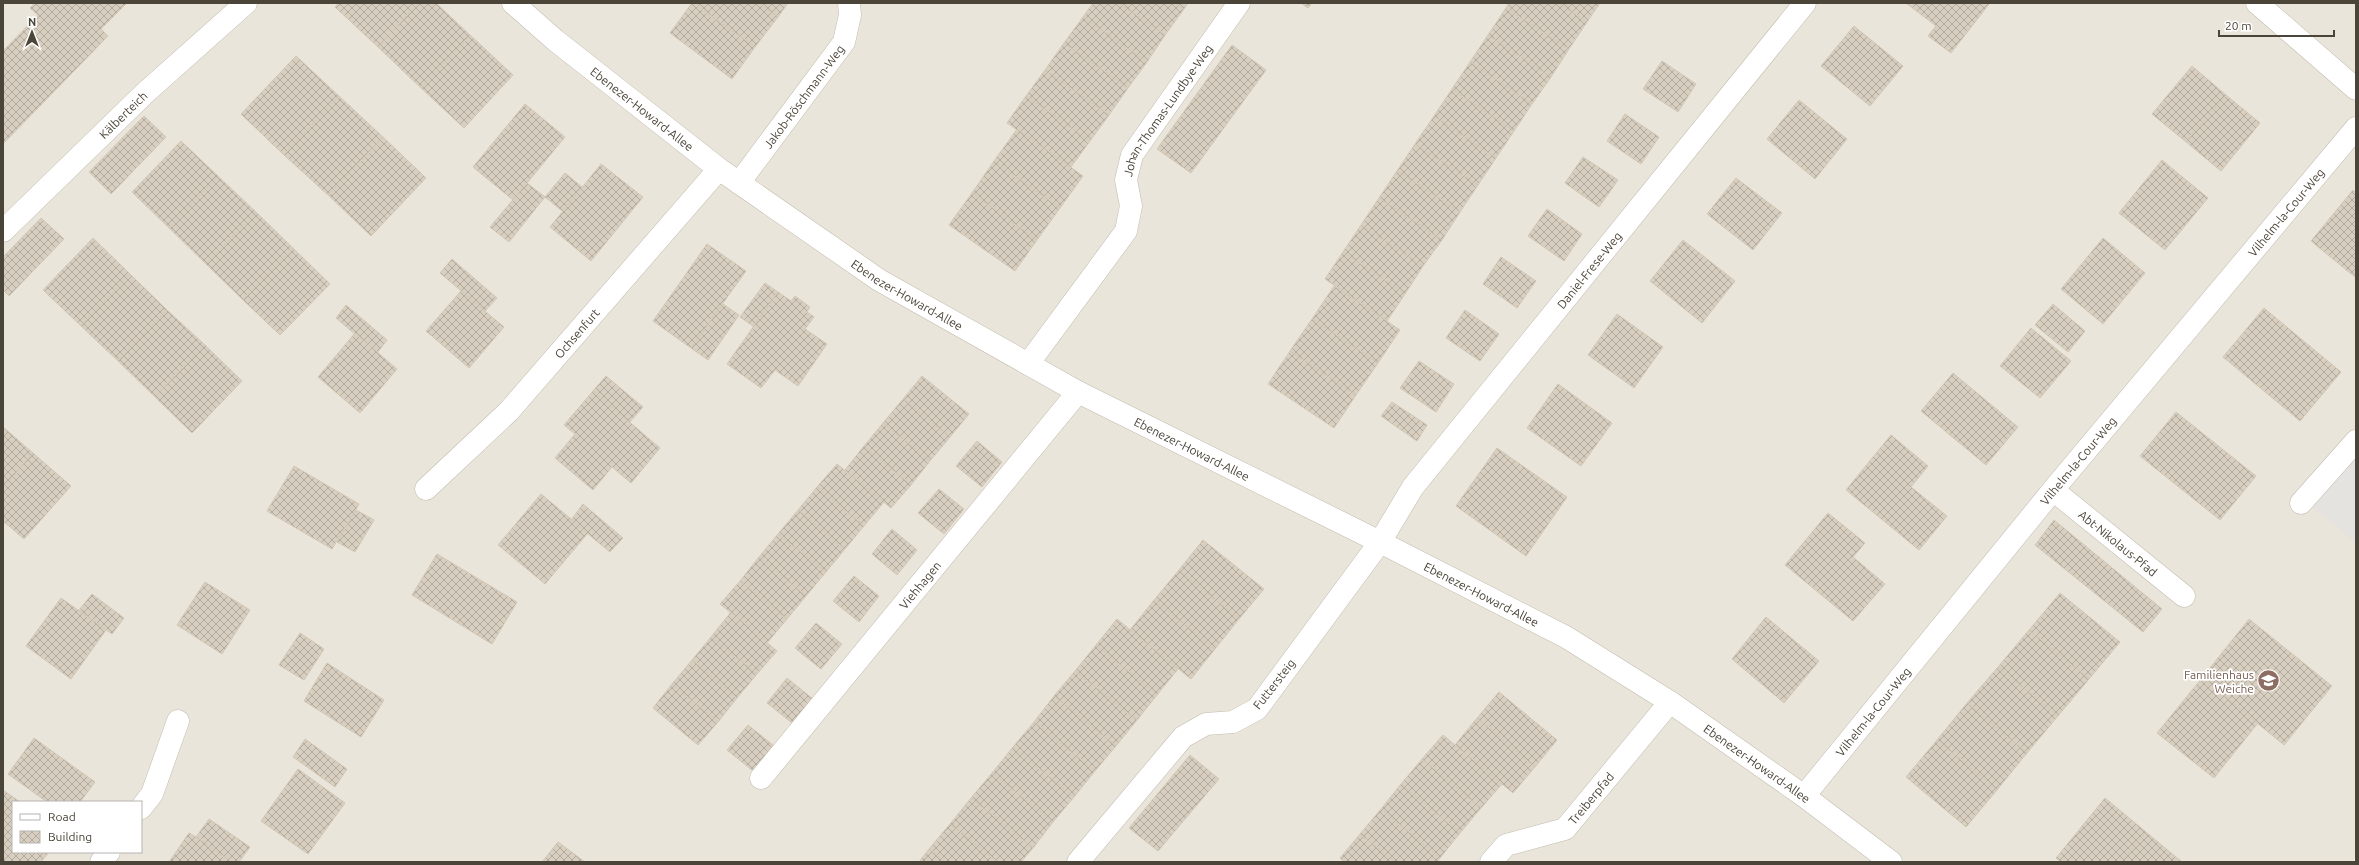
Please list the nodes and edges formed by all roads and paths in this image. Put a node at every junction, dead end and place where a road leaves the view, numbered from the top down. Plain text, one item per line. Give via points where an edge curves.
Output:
1 (246, 3) edge
2 (513, 3) edge
3 (849, 3) edge
4 (1239, 3) edge
5 (1805, 3) edge
6 (2257, 3) edge
7 (2356, 89) edge
8 (2356, 128) edge
9 (719, 169) junction
10 (739, 183) junction
11 (3, 231) edge
12 (1028, 364) junction
13 (1078, 392) junction
14 (2356, 441) edge
15 (426, 488) dead end
16 (2053, 490) junction
17 (2301, 503) dead end
18 (1380, 542) junction
19 (2184, 596) dead end
20 (1670, 702) junction
21 (178, 721) dead end
22 (761, 778) dead end
23 (1804, 796) junction
24 (142, 807) edge
25 (108, 853) edge
26 (102, 862) edge
27 (1078, 862) edge
28 (1491, 862) edge
29 (1891, 862) edge

1 - 11 street, Kälberteich via 145,93
2 - 9 street, Ebenezer-Howard-Allee via 555,40
3 - 10 street, Jakob-Röschmann-Weg via 850,15 844,42
4 - 12 street, Johan-Thomas-Lundbye-Weg via 1132,155 1126,180 1131,206 1126,231
5 - 18 street, Daniel-Frese-Weg via 1413,487
6 - 7 street
8 - 16 street, Vilhelm-la-Cour-Weg
9 - 10 street, Ebenezer-Howard-Allee
9 - 15 street, Ochsenfurt via 509,411
10 - 12 street, Ebenezer-Howard-Allee via 879,280
12 - 13 street, Ebenezer-Howard-Allee
13 - 18 street, Ebenezer-Howard-Allee
13 - 22 street, Viehhagen
14 - 17 street
16 - 19 street, Abt-Nikolaus-Pfad
16 - 23 street, Vilhelm-la-Cour-Weg
18 - 20 street, Ebenezer-Howard-Allee via 1566,637
18 - 27 street, Futtersteig via 1257,710 1233,722 1206,724 1183,737
20 - 23 street, Ebenezer-Howard-Allee
20 - 28 street, Treiberpfad via 1565,830 1506,845
21 - 24 street via 152,794
23 - 29 street, Ebenezer-Howard-Allee
25 - 26 street

